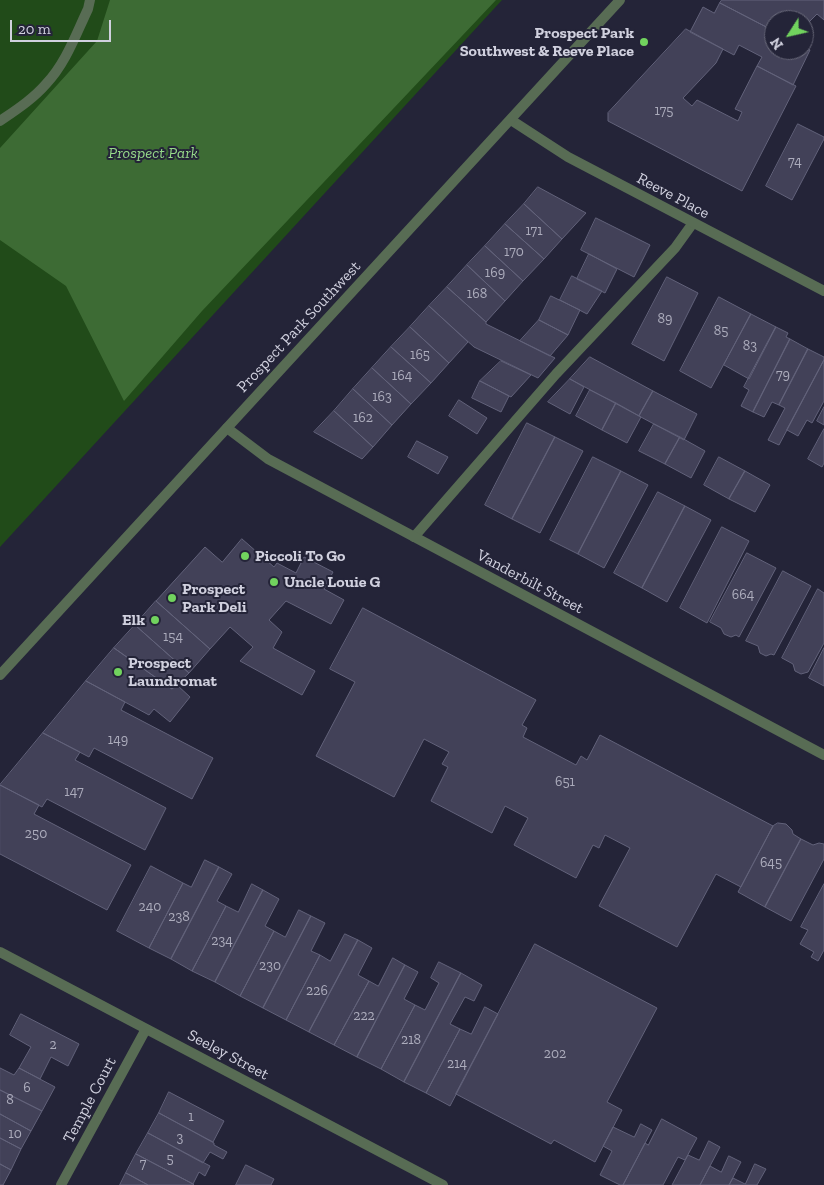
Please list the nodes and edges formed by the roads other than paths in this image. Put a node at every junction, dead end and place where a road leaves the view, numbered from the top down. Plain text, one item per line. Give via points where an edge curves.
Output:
1 (90, 0) edge
2 (620, 0) edge
3 (511, 120) junction
4 (0, 121) edge
5 (693, 223) junction
6 (824, 291) edge
7 (227, 428) junction
8 (414, 537) junction
9 (0, 675) edge
10 (824, 755) edge
11 (0, 952) edge
12 (146, 1028) junction
13 (61, 1185) edge
14 (442, 1185) edge

1 - 4 street via 62,63 46,84
2 - 3 street, Prospect Park Southwest
3 - 5 street, Reeve Place via 568,157
3 - 7 street, Prospect Park Southwest
5 - 6 street, Reeve Place
5 - 8 street via 675,248 556,374
7 - 8 street, Vanderbilt Street via 268,458
7 - 9 street, Prospect Park Southwest
8 - 10 street, Vanderbilt Street
11 - 12 street, Seeley Street
12 - 13 street, Temple Court
12 - 14 street, Seeley Street

